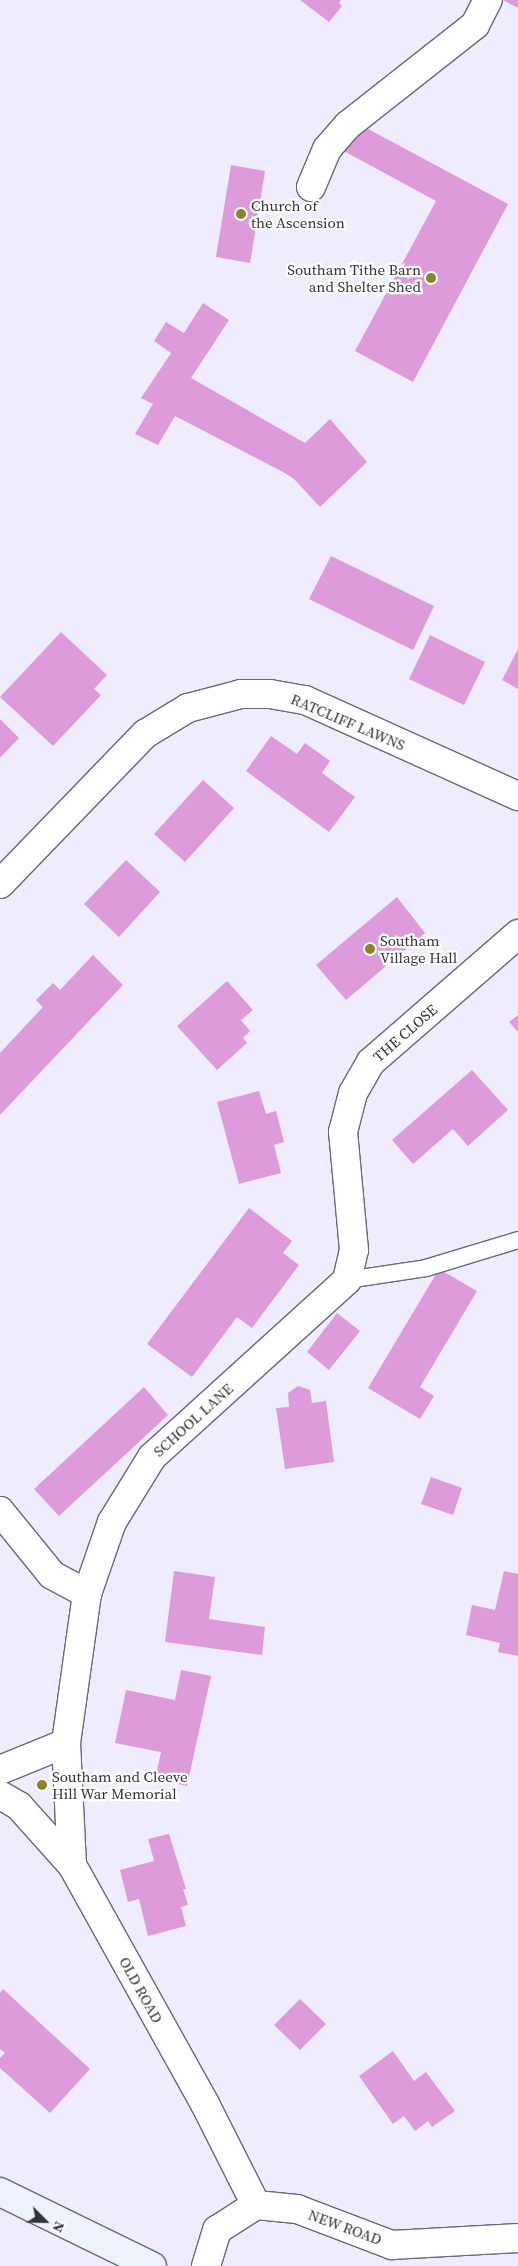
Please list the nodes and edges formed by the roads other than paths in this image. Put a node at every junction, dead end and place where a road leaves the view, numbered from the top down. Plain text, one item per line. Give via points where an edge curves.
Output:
1 (488, 0) edge
2 (311, 187) dead end
3 (518, 796) edge
4 (0, 884) edge
5 (518, 934) edge
6 (518, 1240) edge
7 (347, 1280) junction
8 (0, 1510) edge
9 (88, 1594) junction
10 (66, 1743) junction
11 (0, 1770) edge
12 (0, 1796) edge
13 (72, 1865) junction
14 (0, 2192) edge
15 (256, 2205) junction
16 (518, 2238) edge
17 (152, 2266) edge
18 (206, 2266) edge

1 - 2 street via 475,25 348,125 327,149
3 - 4 street, RATCLIFF LAWNS via 305,700 270,694 241,694 188,708 145,734
5 - 7 street, THE CLOSE via 371,1062 352,1093 343,1132 353,1241 352,1265
6 - 7 lane via 426,1268
7 - 9 street, SCHOOL LANE via 152,1457 112,1522
8 - 9 street via 52,1575
9 - 10 street, SCHOOL LANE
10 - 11 street
10 - 13 street, SCHOOL LANE
12 - 13 street, OLD ROAD via 19,1806
13 - 15 street, OLD ROAD via 205,2104
14 - 17 main road
15 - 16 street, NEW ROAD via 297,2209 392,2244
15 - 18 street via 217,2230

